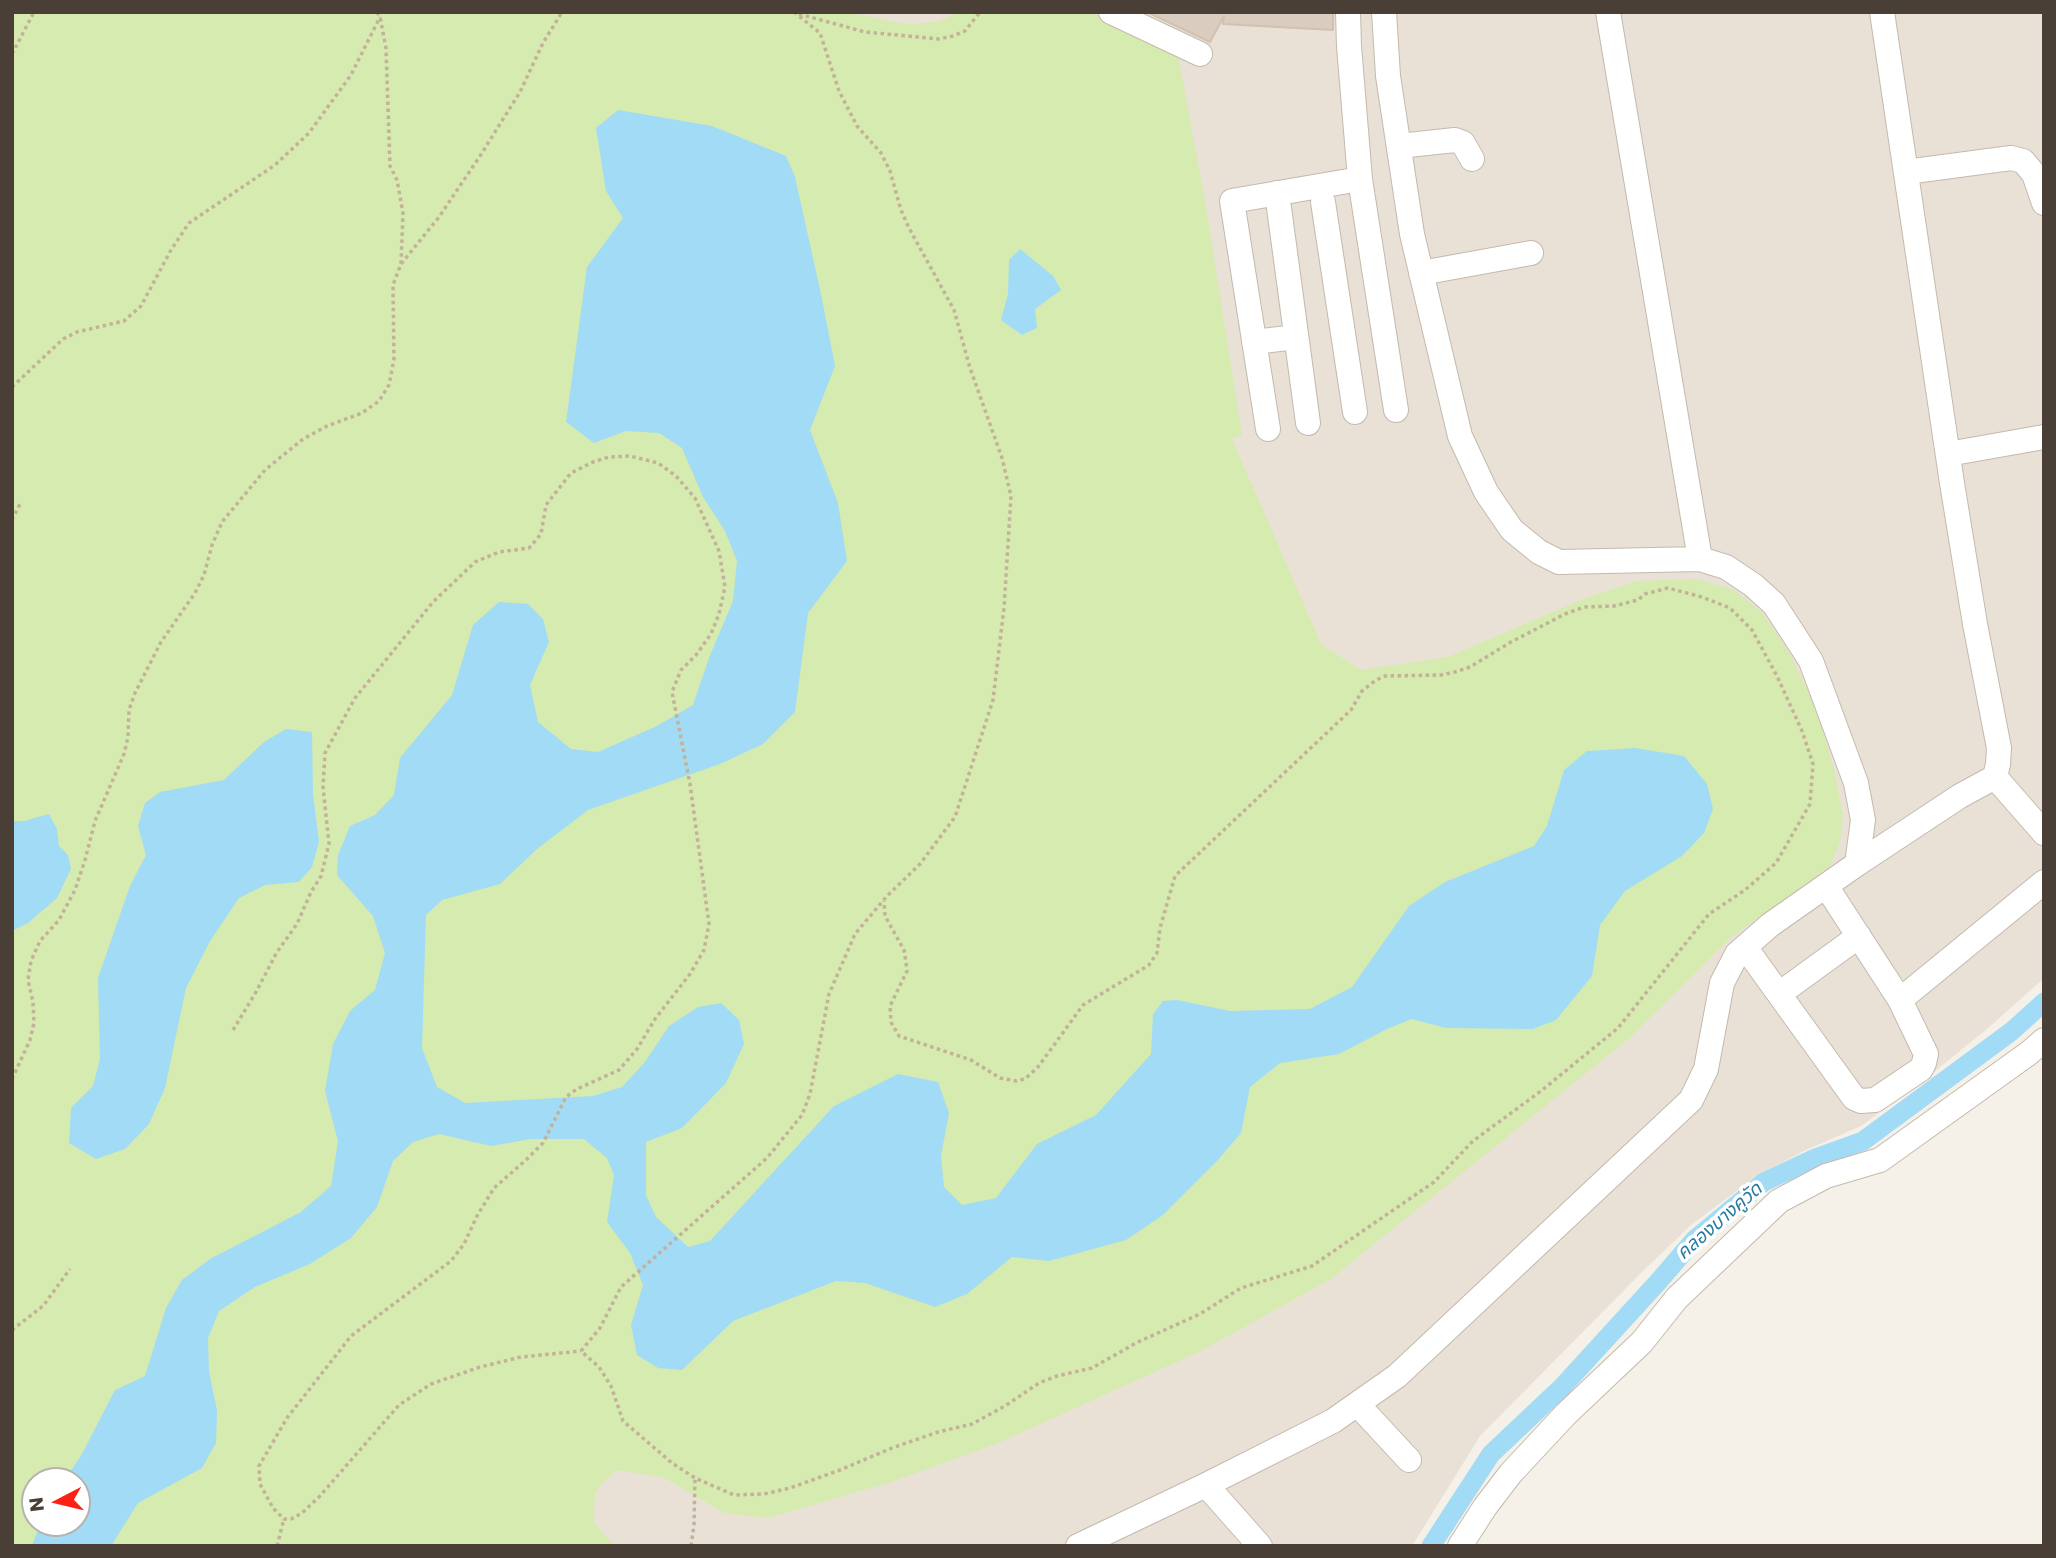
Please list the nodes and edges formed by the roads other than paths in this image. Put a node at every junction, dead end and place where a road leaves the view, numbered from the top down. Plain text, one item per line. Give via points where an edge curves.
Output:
1 (1111, 12) edge
2 (1348, 12) edge
3 (1384, 12) edge
4 (1608, 12) edge
5 (1882, 12) edge
6 (1200, 54) dead end
7 (1399, 146) junction
8 (1472, 159) dead end
9 (1906, 172) junction
10 (1360, 179) junction
11 (1277, 193) junction
12 (1323, 202) dead end
13 (2044, 203) edge
14 (1531, 253) dead end
15 (1421, 272) junction
16 (1377, 289) junction
17 (1337, 295) junction
18 (1296, 337) junction
19 (1254, 342) junction
20 (1396, 410) dead end
21 (1354, 412) dead end
22 (1308, 423) dead end
23 (1268, 429) dead end
24 (2044, 437) edge
25 (1948, 454) junction
26 (1700, 559) junction
27 (1995, 777) junction
28 (2044, 833) edge
29 (1857, 864) junction
30 (2044, 881) edge
31 (1826, 887) junction
32 (1859, 936) junction
33 (1745, 947) junction
34 (1779, 994) junction
35 (1900, 1000) junction
36 (2044, 1040) edge
37 (1358, 1405) junction
38 (1409, 1460) dead end
39 (1206, 1485) junction
40 (1078, 1546) edge
41 (1260, 1546) edge
42 (1460, 1546) edge

1 - 6 street
2 - 10 street
3 - 7 street
4 - 26 street
5 - 9 street
7 - 8 street via 1455,140 1464,143
7 - 15 street
9 - 13 street via 2011,158 2023,161 2034,174
9 - 25 street
10 - 11 street
10 - 16 street
11 - 18 street
11 - 19 street via 1232,201
12 - 17 street
14 - 15 street
15 - 26 street via 1460,436 1486,492 1513,530 1559,562
16 - 17 street
16 - 20 street
17 - 21 street
18 - 19 street
18 - 22 street
19 - 23 street
24 - 25 street
25 - 27 street via 1999,748
26 - 29 street via 1726,567 1774,604 1811,661 1856,783 1863,820
27 - 28 street
27 - 29 street
29 - 31 street
30 - 35 street
31 - 32 street
31 - 33 street
32 - 34 street
32 - 35 street
33 - 34 street
33 - 37 street via 1723,984 1706,1069 1691,1100 1397,1376
34 - 35 street via 1854,1098 1867,1102 1924,1063 1926,1054
36 - 42 street via 1880,1160 1826,1177 1779,1201 1677,1298 1642,1342 1511,1473
37 - 38 street
37 - 39 street
39 - 40 street
39 - 41 street

